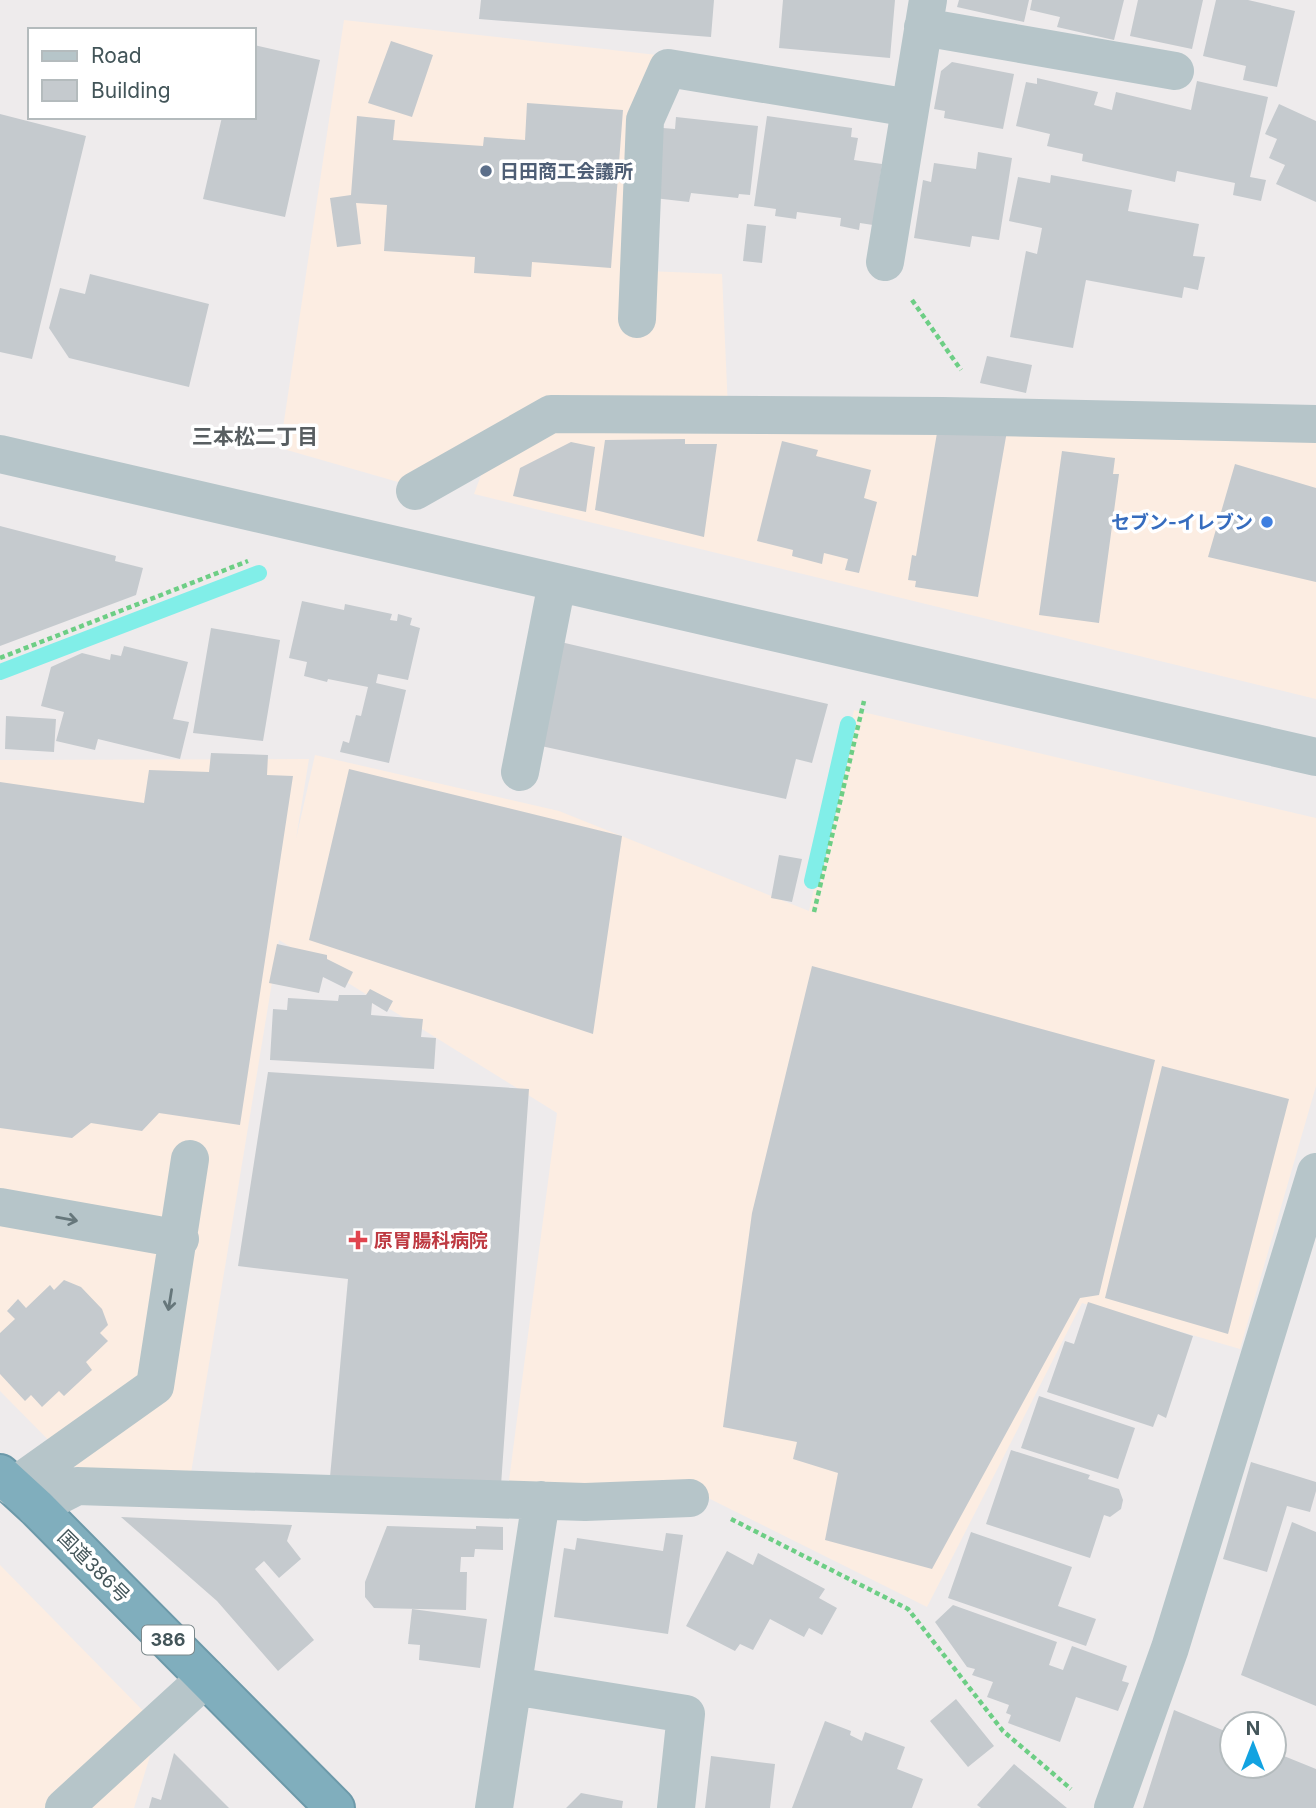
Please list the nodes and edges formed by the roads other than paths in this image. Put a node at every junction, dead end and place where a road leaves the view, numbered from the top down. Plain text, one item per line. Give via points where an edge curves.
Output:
1 (926, 14) edge
2 (1175, 71) dead end
3 (911, 108) junction
4 (885, 262) road end
5 (637, 319) dead end
6 (1316, 424) edge
7 (0, 454) edge
8 (415, 491) dead end
9 (557, 583) junction
10 (1316, 757) edge
11 (520, 772) dead end
12 (190, 1159) dead end
13 (1316, 1172) edge
14 (0, 1207) edge
15 (180, 1239) junction
16 (16, 1489) edge
17 (690, 1498) road end
18 (541, 1500) junction
19 (206, 1678) junction
20 (513, 1686) junction
21 (64, 1808) edge
22 (335, 1808) edge
23 (494, 1808) edge
24 (676, 1808) edge
25 (1113, 1808) edge

1 - 2 street
1 - 3 street
3 - 4 street
3 - 5 street via 668,68 645,120
6 - 8 street via 551,414
7 - 9 street
9 - 10 street
9 - 11 street
12 - 15 street
13 - 25 street via 1167,1656
14 -> 15 street
15 -> 16 street via 155,1386
16 - 18 street via 77,1486
16 - 19 highway, 国道386号 / 386
17 - 18 street
18 - 20 street
19 - 21 street
19 - 22 highway, 国道386号 / 386
20 - 23 street
20 - 24 street via 686,1714

